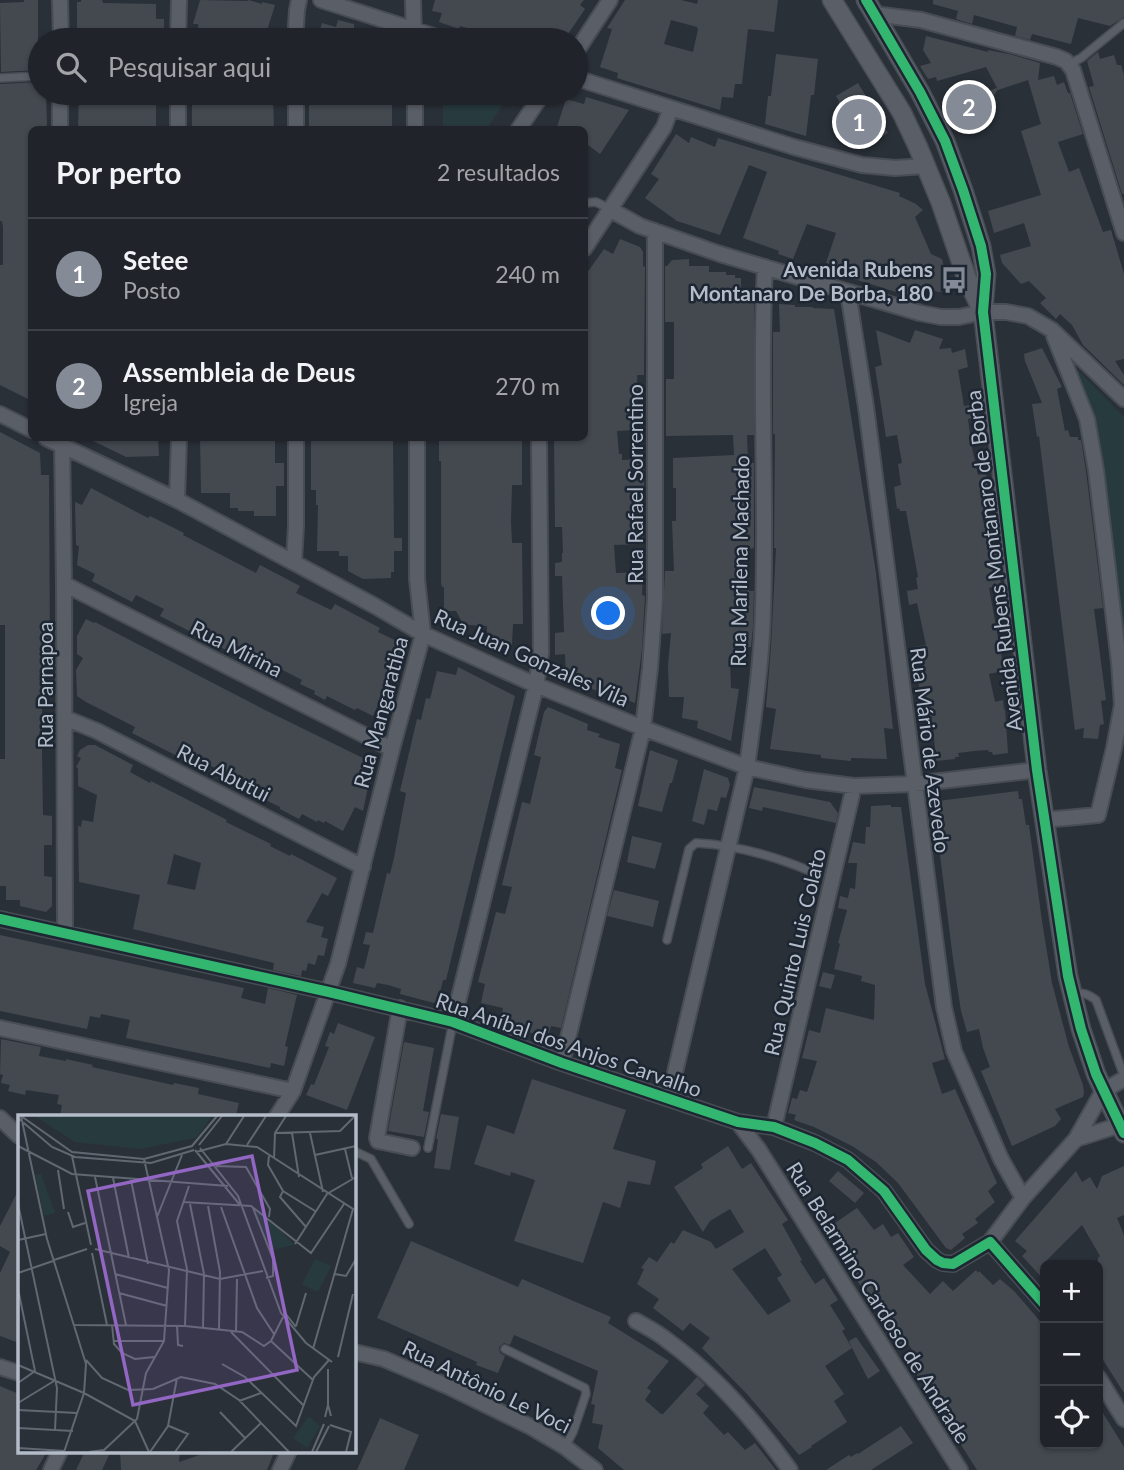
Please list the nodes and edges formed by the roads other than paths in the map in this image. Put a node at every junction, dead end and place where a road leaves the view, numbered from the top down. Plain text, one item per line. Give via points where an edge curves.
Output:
1 (60, 0) edge
2 (179, 0) edge
3 (299, 0) edge
4 (321, 0) edge
5 (413, 0) edge
6 (610, 0) edge
7 (832, 0) edge
8 (870, 7) edge
9 (1124, 23) edge
10 (61, 28) edge
11 (178, 28) edge
12 (296, 28) edge
13 (393, 28) edge
14 (414, 28) edge
15 (588, 34) edge
16 (1069, 64) junction
17 (28, 77) edge
18 (0, 78) edge
19 (588, 82) edge
20 (60, 105) edge
21 (178, 105) edge
22 (296, 105) edge
23 (415, 105) edge
24 (535, 105) edge
25 (671, 108) junction
26 (60, 126) edge
27 (178, 126) edge
28 (296, 126) edge
29 (415, 126) edge
30 (521, 126) edge
31 (926, 166) junction
32 (588, 202) edge
33 (611, 210) junction
34 (656, 231) junction
35 (1124, 233) edge
36 (588, 243) edge
37 (765, 267) junction
38 (848, 292) junction
39 (983, 312) junction
40 (1052, 330) junction
41 (1124, 399) edge
42 (0, 414) edge
43 (28, 428) edge
44 (62, 441) edge
45 (178, 441) edge
46 (296, 441) edge
47 (416, 441) edge
48 (539, 441) edge
49 (177, 500) junction
50 (294, 562) junction
51 (64, 584) junction
52 (424, 634) junction
53 (536, 685) junction
54 (65, 718) junction
55 (643, 728) junction
56 (392, 749) junction
57 (747, 767) junction
58 (1038, 770) junction
59 (914, 784) junction
60 (854, 786) junction
61 (1044, 820) junction
62 (728, 846) junction
63 (363, 867) junction
64 (810, 871) dead end
65 (0, 919) edge
66 (65, 932) junction
67 (667, 940) dead end
68 (329, 992) junction
69 (1072, 995) junction
70 (400, 1009) junction
71 (453, 1021) junction
72 (0, 1028) edge
73 (562, 1063) junction
74 (1124, 1078) edge
75 (293, 1091) junction
76 (1103, 1091) junction
77 (669, 1098) junction
78 (278, 1115) edge
79 (0, 1118) edge
80 (737, 1122) junction
81 (775, 1127) junction
82 (1122, 1129) edge
83 (18, 1135) edge
84 (1076, 1139) junction
85 (428, 1147) dead end
86 (412, 1148) dead end
87 (355, 1151) edge
88 (1023, 1198) junction
89 (409, 1224) dead end
90 (990, 1242) junction
91 (1040, 1299) edge
92 (636, 1321) dead end
93 (505, 1349) dead end
94 (355, 1352) edge
95 (0, 1367) edge
96 (18, 1373) edge
97 (1103, 1385) edge
98 (1124, 1419) edge
99 (565, 1447) junction
100 (60, 1452) edge
101 (289, 1452) edge
102 (51, 1470) edge
103 (280, 1470) edge
104 (595, 1470) edge
105 (790, 1470) edge
106 (960, 1470) edge

1 - 10 street
2 - 11 street
3 - 12 street
4 - 13 street
5 - 14 street
6 - 15 street
7 - 31 street, Avenida Rubens Montanaro de Borba via 902,113
8 - 16 street
8 - 39 street, Avenida Rubens Montanaro de Borba via 920,92 954,165 981,246 986,274
9 - 16 lane
16 - 35 street
17 - 18 lane
19 - 25 street
20 - 26 street
21 - 27 street
22 - 28 street
23 - 29 street
24 - 30 street
25 - 31 street via 863,165
25 - 33 street via 664,127
31 - 39 street, Avenida Rubens Montanaro de Borba
32 - 33 lane
33 - 34 street
33 - 36 street
34 - 37 street
34 - 55 street, Rua Rafael Sorrentino via 655,599
37 - 38 street
37 - 57 street, Rua Marilena Machado via 763,610
38 - 39 street via 941,317
38 - 59 street, Rua Mário de Azevedo
39 - 40 street via 1028,316
39 - 58 street, Avenida Rubens Montanaro de Borba
40 - 41 street
40 - 61 street via 1087,418 1093,450 1122,705 1098,815
42 - 43 street
44 - 49 street, Rua Juan Gonzales Vila
44 - 51 street, Rua Parnapoa
45 - 49 street
46 - 50 street
47 - 52 street, Rua Mangaratiba via 417,579
48 - 53 street via 541,653
49 - 50 street, Rua Juan Gonzales Vila
50 - 52 street, Rua Juan Gonzales Vila
51 - 54 street, Rua Parnapoa
51 - 56 street, Rua Mirina
52 - 53 street, Rua Juan Gonzales Vila
52 - 56 street, Rua Mangaratiba
53 - 55 street, Rua Juan Gonzales Vila
53 - 71 street
54 - 63 street, Rua Abutui
54 - 66 street, Rua Parnapoa
55 - 57 street, Rua Juan Gonzales Vila
55 - 73 street, Rua Rafael Sorrentino
56 - 63 street, Rua Mangaratiba
57 - 60 street, Rua Juan Gonzales Vila
57 - 62 street, Rua Marilena Machado
58 - 59 street, Rua Juan Gonzales Vila
58 - 61 street, Avenida Rubens Montanaro de Borba
59 - 60 street, Rua Juan Gonzales Vila
59 - 88 street, Rua Mário de Azevedo via 954,1051
60 - 81 street, Rua Quinto Luis Colato
61 - 69 street, Avenida Rubens Montanaro de Borba
62 - 64 lane
62 - 67 lane via 696,844 690,849
62 - 77 street, Rua Marilena Machado
63 - 68 street, Rua Mangaratiba
65 - 66 street, Rua Aníbal dos Anjos Carvalho
66 - 68 street, Rua Aníbal dos Anjos Carvalho
68 - 70 street, Rua Aníbal dos Anjos Carvalho
68 - 75 street, Rua Mangaratiba
69 - 74 lane via 1079,992 1096,1000
69 - 76 street, Avenida Rubens Montanaro de Borba
70 - 71 street, Rua Aníbal dos Anjos Carvalho
70 - 86 street via 377,1138
71 - 73 street, Rua Aníbal dos Anjos Carvalho
71 - 85 lane
72 - 75 street
73 - 77 street, Rua Aníbal dos Anjos Carvalho
74 - 76 street
75 - 78 street, Rua Mangaratiba
76 - 82 street, Avenida Rubens Montanaro de Borba
76 - 84 street
77 - 80 street, Rua Aníbal dos Anjos Carvalho
79 - 83 street
80 - 81 street, Rua Aníbal dos Anjos Carvalho
80 - 106 street, Rua Belarmino Cardoso de Andrade via 760,1150
81 - 90 street, Rua Aníbal dos Anjos Carvalho via 848,1160 867,1175 937,1261 953,1264
82 - 84 street
84 - 88 street
87 - 89 lane via 371,1159
88 - 90 street
90 - 91 street
92 - 105 street via 693,1360 769,1440
93 - 99 lane via 585,1388
94 - 99 street, Rua Antônio Le Voci via 384,1359 447,1386
95 - 96 street
97 - 98 street
99 - 104 street, Rua Antônio Le Voci
100 - 102 street
101 - 103 street

